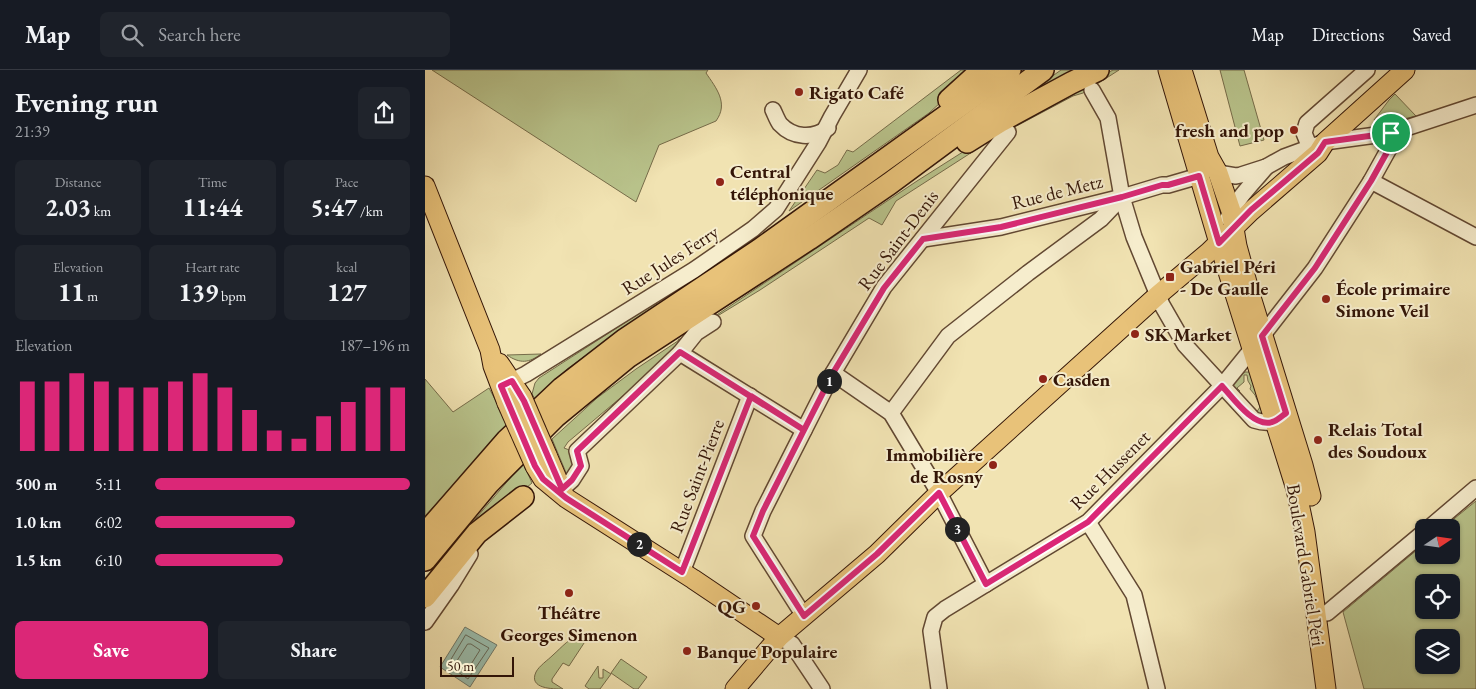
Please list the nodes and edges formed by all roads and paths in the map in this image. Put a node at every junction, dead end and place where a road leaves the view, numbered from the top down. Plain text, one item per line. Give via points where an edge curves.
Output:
1 (859, 70) edge
2 (865, 70) edge
3 (982, 70) edge
4 (1010, 70) edge
5 (1043, 70) edge
6 (1168, 70) edge
7 (1182, 70) edge
8 (1367, 70) edge
9 (1405, 70) edge
10 (1087, 78) edge
11 (1173, 90) junction
12 (1476, 105) edge
13 (773, 110) dead end
14 (826, 130) junction
15 (927, 130) junction
16 (1008, 132) dead end
17 (1391, 133) junction
18 (1317, 145) junction
19 (1266, 167) junction
20 (1218, 173) junction
21 (1199, 176) junction
22 (1371, 181) junction
23 (889, 184) junction
24 (425, 186) edge
25 (1122, 197) junction
26 (1238, 217) junction
27 (1476, 237) edge
28 (923, 239) junction
29 (1219, 243) junction
30 (1158, 295) junction
31 (1251, 298) junction
32 (713, 322) dead end
33 (1257, 343) junction
34 (680, 352) junction
35 (833, 373) junction
36 (1222, 386) junction
37 (511, 392) junction
38 (751, 396) junction
39 (891, 413) junction
40 (1280, 417) junction
41 (804, 430) junction
42 (544, 467) junction
43 (1476, 488) edge
44 (564, 493) junction
45 (939, 493) junction
46 (523, 496) junction
47 (1440, 519) edge
48 (1088, 522) junction
49 (425, 534) edge
50 (1415, 540) edge
51 (425, 560) edge
52 (682, 572) junction
53 (986, 584) junction
54 (425, 596) edge
55 (1327, 613) junction
56 (804, 616) junction
57 (425, 622) edge
58 (779, 637) junction
59 (735, 689) edge
60 (822, 689) edge
61 (939, 689) edge
62 (1157, 689) edge
63 (1325, 689) edge
64 (1332, 689) edge
65 (1337, 689) edge

1 - 14 street, Rue Jules Ferry
2 - 14 street, Rue Jules Ferry
3 - 15 highway via 934,114
4 - 15 highway
5 - 23 highway
6 - 11 main road, Boulevard Gabriel Péri
7 - 20 main road, Boulevard Gabriel Péri via 1209,157
8 - 18 street via 1307,123 1304,133
9 - 18 main road
10 - 23 highway via 999,122 933,164
10 - 25 street via 1109,118
11 - 21 main road, Boulevard Gabriel Péri
11 - 26 main road via 1182,104 1214,194
12 - 17 street
13 - 14 street via 780,124 795,134 806,136
14 - 37 street, Rue Jules Ferry via 783,200 753,229 694,270 526,374
15 - 49 highway via 759,250 623,340 562,388 507,440
16 - 28 street, Rue Saint-Denis
17 - 18 street
17 - 22 street, Rue Hussenet via 1391,145
18 - 19 street
18 - 26 main road via 1318,153
19 - 20 street via 1236,176
19 - 26 street
20 - 26 main road, Boulevard Gabriel Péri
21 - 25 street, Rue de Metz
21 - 29 main road, Boulevard Gabriel Péri
22 - 27 street
22 - 33 street, Rue Hussenet via 1315,268
23 - 51 highway via 628,357 555,417 488,484
24 - 37 main road via 493,366
25 - 28 street, Rue de Metz via 1001,227
25 - 30 street via 1133,237
25 - 39 street via 1101,219 948,336
26 - 29 main road
26 - 31 main road, Boulevard Gabriel Péri via 1237,246
28 - 35 street, Rue Saint-Denis via 884,288
29 - 30 main road
29 - 31 main road via 1232,259 1242,291
29 - 33 main road, Boulevard Gabriel Péri
30 - 36 street via 1185,345
30 - 45 main road
31 - 33 main road, Boulevard Gabriel Péri
32 - 34 street via 696,333
33 - 36 street, Rue Hussenet
33 - 40 main road, Boulevard Gabriel Péri
34 - 38 street
34 - 44 street via 577,451 581,466
35 - 39 street
35 - 41 street, Rue Saint-Denis
36 - 40 street via 1255,420 1265,423
36 - 48 street, Rue Hussenet
37 - 42 main road, bridge
38 - 41 street
38 - 52 street, Rue Saint-Pierre
39 - 45 street
40 - 55 main road, Boulevard Gabriel Péri via 1310,492
40 - 63 main road, Boulevard Gabriel Péri via 1300,504
41 - 56 street, Rue Saint-Denis via 753,536
42 - 44 main road
42 - 46 street
43 - 47 street
44 - 52 main road
45 - 53 street
45 - 56 main road via 877,554
46 - 54 highway via 477,533
46 - 57 street via 480,539
48 - 53 street, Rue Hussenet
48 - 62 street via 1134,594
50 - 55 street
52 - 58 main road
53 - 61 street, Rue Hussenet via 935,617 931,631
55 - 65 main road, Boulevard Gabriel Péri
56 - 58 main road
58 - 59 main road
58 - 60 street via 792,644
63 - 64 main road

